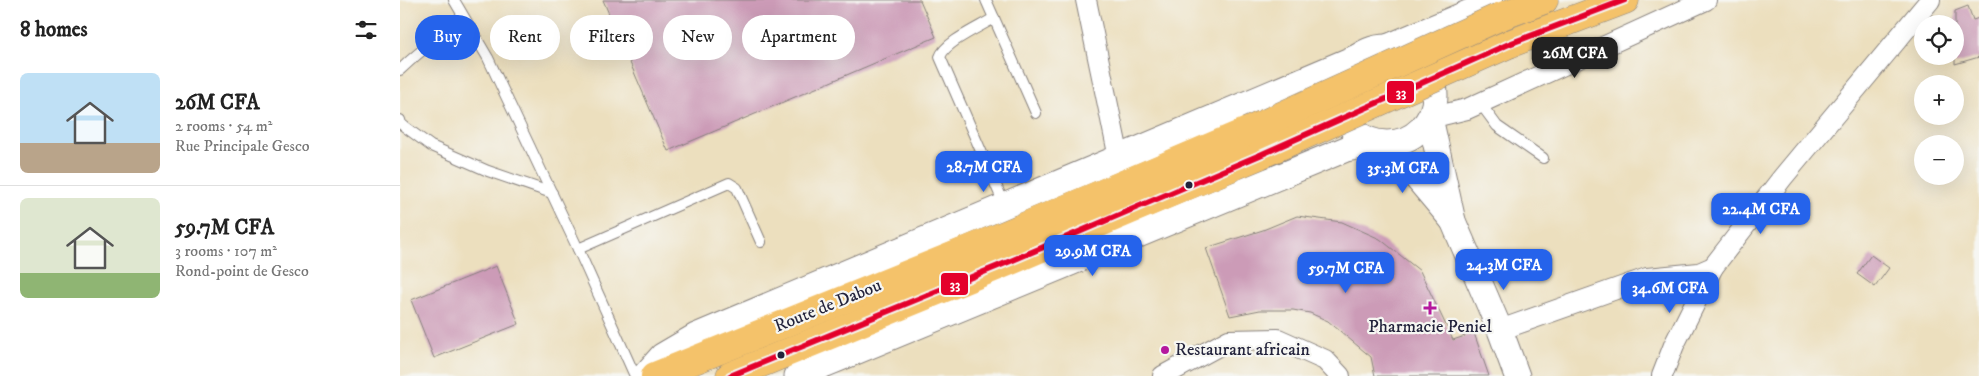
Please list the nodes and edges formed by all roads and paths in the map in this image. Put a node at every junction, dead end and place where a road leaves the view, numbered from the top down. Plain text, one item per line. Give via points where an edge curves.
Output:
1 (454, 0) edge
2 (986, 0) edge
3 (1086, 0) edge
4 (1544, 0) edge
5 (1625, 0) edge
6 (1706, 0) edge
7 (1930, 0) edge
8 (1496, 9) edge
9 (463, 15) edge
10 (994, 18) junction
11 (480, 44) edge
12 (1381, 47) junction
13 (415, 56) edge
14 (1357, 57) junction
15 (400, 70) edge
16 (1480, 103) junction
17 (1036, 113) dead end
18 (1430, 118) junction
19 (400, 123) edge
20 (1379, 143) junction
21 (1119, 158) junction
22 (1543, 158) dead end
23 (552, 193) junction
24 (1006, 206) junction
25 (1453, 221) junction
26 (761, 242) dead end
27 (578, 248) junction
28 (1713, 267) junction
29 (1500, 330) junction
30 (635, 376) edge
31 (644, 376) edge
32 (654, 376) edge
33 (730, 376) edge
34 (797, 376) edge
35 (1163, 376) edge
36 (1340, 376) edge
37 (1516, 376) edge
38 (1662, 376) edge

1 - 9 lane
2 - 10 lane
3 - 21 street
4 - 8 main road, Route de Dabou
5 - 33 main road, Route de Dabou, bridge via 1510,44 1260,155
6 - 16 street
7 - 28 street via 1788,170
8 - 12 street
8 - 32 main road, Route de Dabou, bridge via 1248,131 1002,236
10 - 17 lane
10 - 24 lane via 949,45 940,58
11 - 23 lane
12 - 14 street
12 - 18 street via 1410,53 1422,62 1434,89
13 - 15 lane
14 - 20 street via 1346,69 1340,83 1338,99 1342,115 1364,138
14 - 21 street
16 - 18 street
16 - 22 lane via 1497,126
18 - 20 street via 1408,139 1394,144
18 - 25 street
19 - 23 lane via 431,146 488,172
20 - 25 street via 1416,177
20 - 34 street via 1346,149
21 - 24 street
23 - 27 lane
24 - 31 street via 696,336 662,356
25 - 29 street
26 - 27 lane via 737,188 729,183
27 - 30 lane
28 - 29 street via 1699,273 1648,278
28 - 38 street
29 - 37 street
35 - 36 street via 1229,340 1278,339 1325,360

